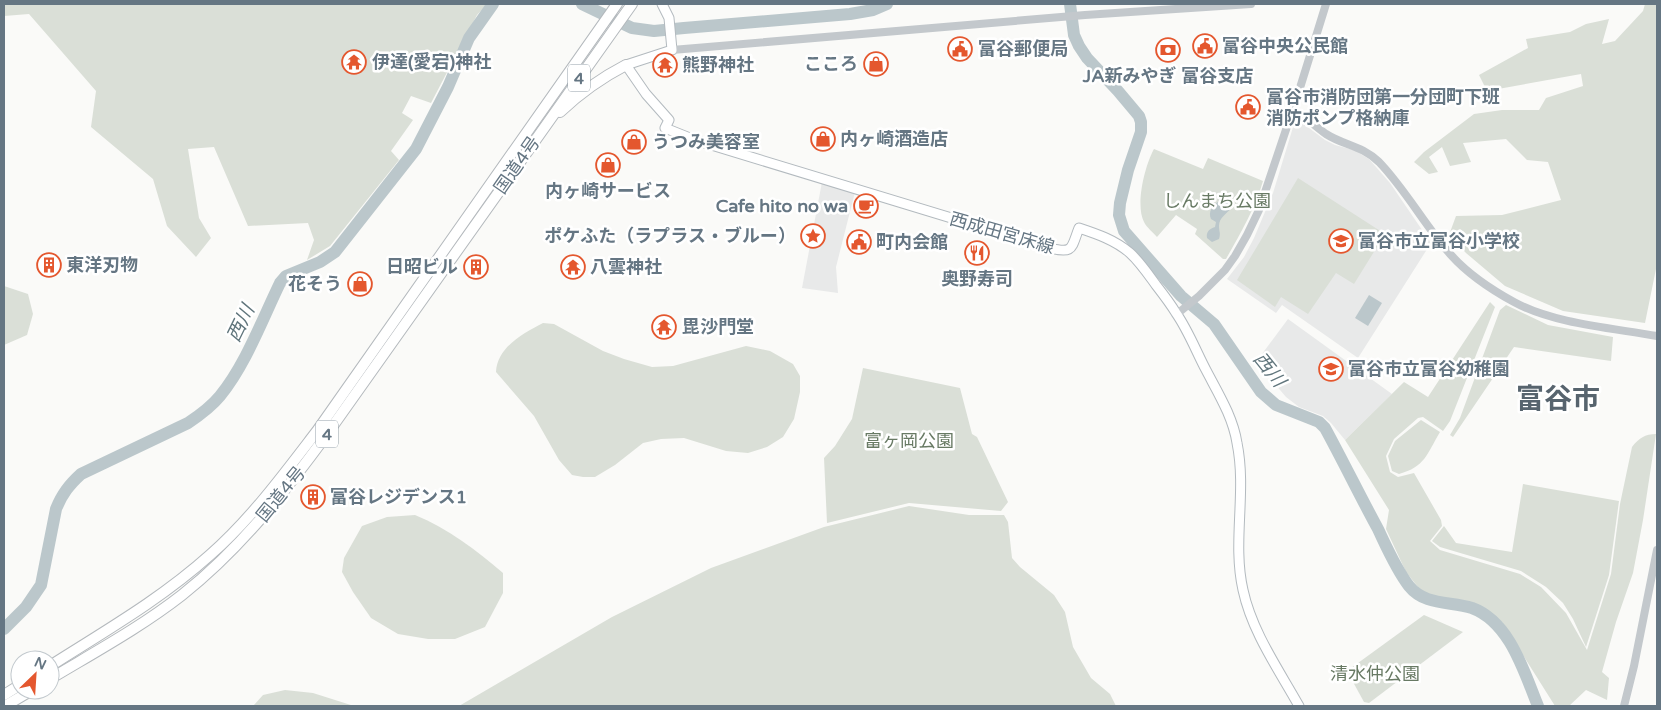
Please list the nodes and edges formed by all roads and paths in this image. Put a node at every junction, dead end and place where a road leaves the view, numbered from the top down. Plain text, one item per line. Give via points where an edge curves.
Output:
1 (662, 4) edge
2 (1251, 4) edge
3 (1326, 4) edge
4 (617, 5) edge
5 (1203, 5) edge
6 (630, 7) edge
7 (671, 46) junction
8 (626, 65) junction
9 (1293, 110) junction
10 (542, 129) junction
11 (1180, 311) junction
12 (1657, 336) edge
13 (1657, 550) edge
14 (60, 660) edge
15 (60, 673) edge
16 (1299, 706) edge
17 (1624, 706) edge

1 - 7 main road via 669,18
2 - 5 street
3 - 9 street
4 - 14 highway, 国道4号 / 4 via 317,430 256,508 210,555 167,590
5 - 7 street
6 - 10 highway, 4
7 - 8 main road
8 - 10 highway via 576,97
8 - 11 main road, 西成田宮床線 via 668,120 665,128 704,143 1057,250 1072,247 1079,228 1105,237 1131,254
9 - 11 street via 1259,210 1247,235 1225,270
9 - 12 street via 1326,134 1371,155 1451,256 1496,292 1516,304 1546,315
10 - 15 highway, 国道4号 / 4 via 279,499 230,552 182,595
11 - 16 main road, 西成田宮床線 via 1225,407 1238,443 1238,549 1243,592 1250,615
13 - 17 street

